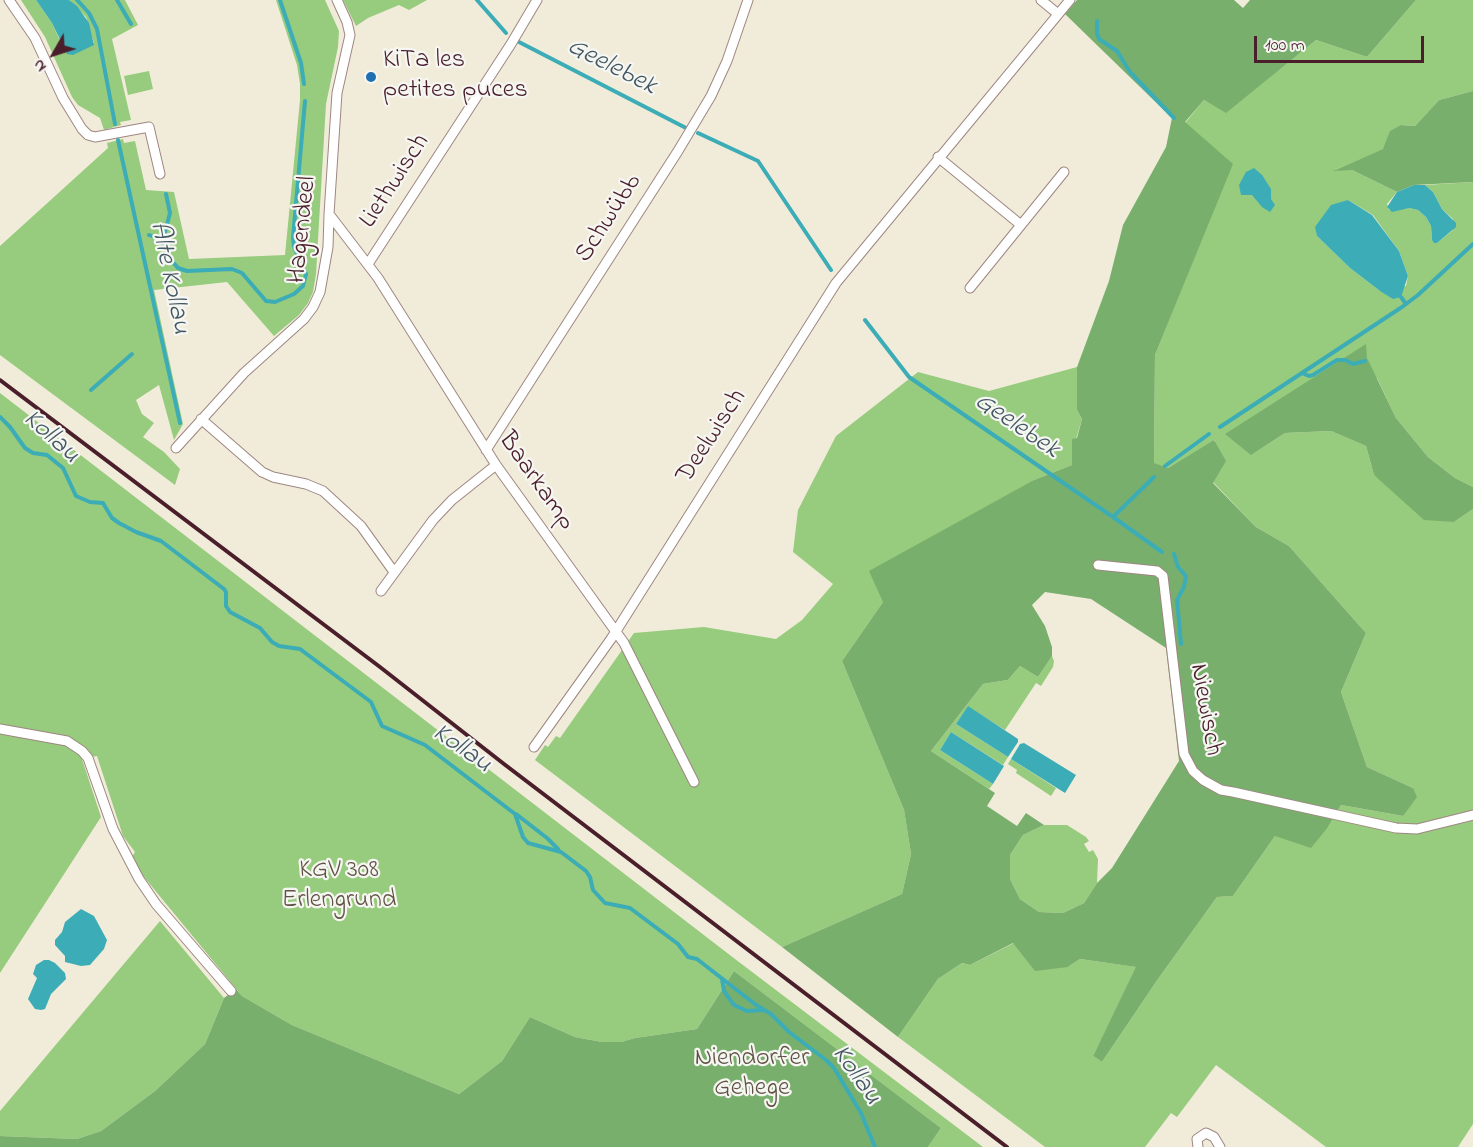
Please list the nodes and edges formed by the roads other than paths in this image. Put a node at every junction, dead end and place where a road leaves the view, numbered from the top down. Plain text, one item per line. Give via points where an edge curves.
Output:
1 (9, 0) edge
2 (337, 0) edge
3 (537, 0) edge
4 (748, 0) edge
5 (1041, 0) edge
6 (1070, 0) edge
7 (1058, 14) junction
8 (938, 158) junction
9 (1064, 172) dead end
10 (160, 174) dead end
11 (328, 214) junction
12 (1021, 225) junction
13 (368, 264) junction
14 (970, 288) dead end
15 (201, 419) junction
16 (176, 447) dead end
17 (486, 450) junction
18 (496, 465) junction
19 (1098, 564) dead end
20 (394, 572) junction
21 (381, 591) dead end
22 (616, 631) junction
23 (0, 729) edge
24 (534, 747) dead end
25 (694, 782) dead end
26 (1473, 815) edge
27 (231, 991) dead end
28 (1198, 1147) edge
29 (1220, 1147) edge

1 - 10 street via 35,38 63,98 88,135 104,136 149,127
2 - 11 street, Hagendeel via 350,35 337,93
3 - 13 street, Liethwisch
4 - 17 street, Schwübb via 711,96
5 - 7 street
6 - 7 street, Deelwisch
7 - 8 street, Deelwisch
8 - 12 street
8 - 22 street, Deelwisch via 836,283
9 - 12 street
11 - 13 street, Baarkamp
11 - 15 street, Hagendeel via 328,247 314,307
12 - 14 street
13 - 17 street, Baarkamp
15 - 16 street, Hagendeel
15 - 20 street via 262,472 323,491 361,526
17 - 18 street, Baarkamp
18 - 20 street via 452,500
18 - 22 street, Baarkamp
19 - 26 street, Niewisch via 1157,571 1163,576 1185,754 1193,771 1203,780 1221,790 1396,828 1417,829
20 - 21 street
22 - 24 street, Deelwisch
22 - 25 street, Baarkamp
23 - 27 street via 67,741 82,751 113,829 139,879
28 - 29 street via 1197,1139 1206,1133

